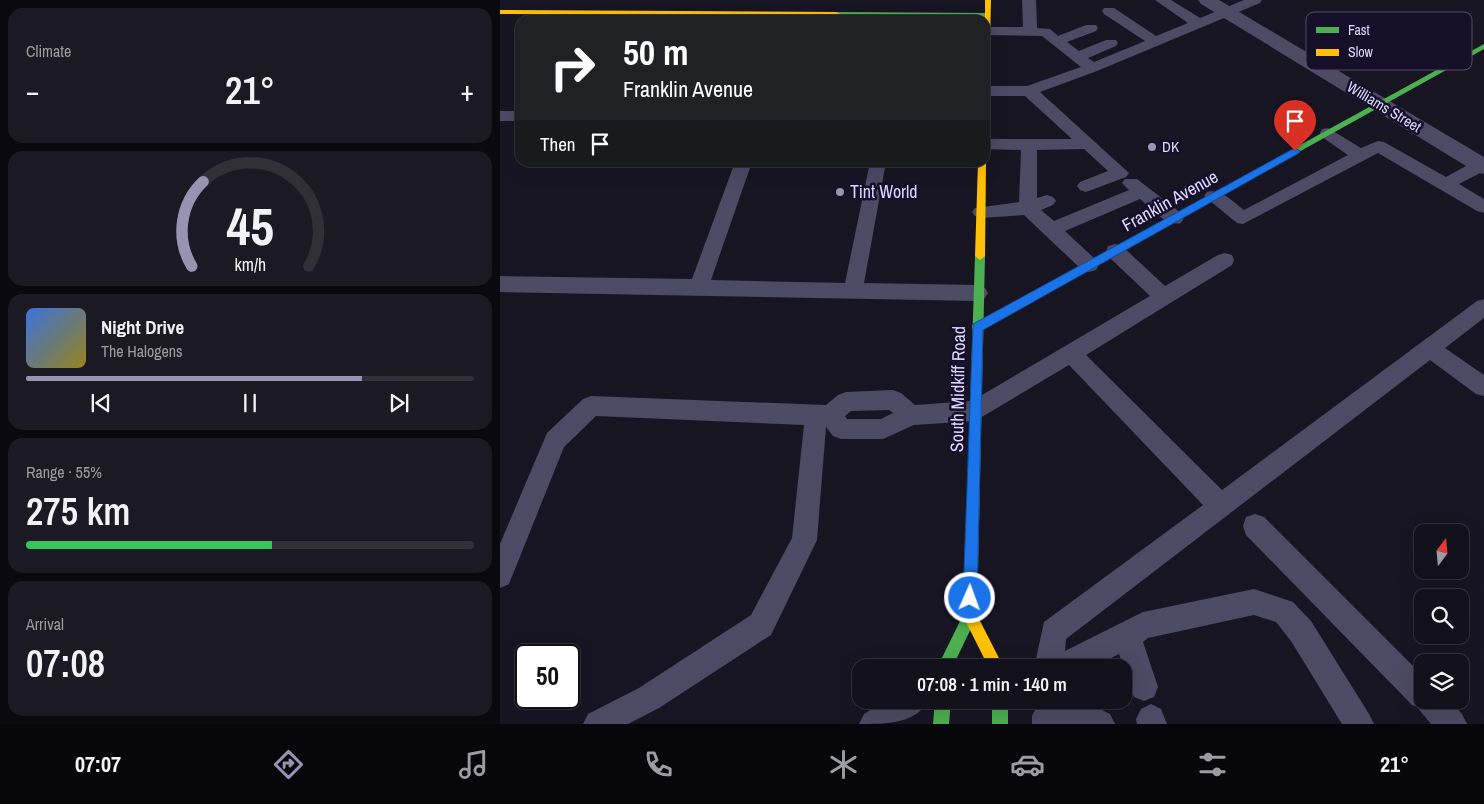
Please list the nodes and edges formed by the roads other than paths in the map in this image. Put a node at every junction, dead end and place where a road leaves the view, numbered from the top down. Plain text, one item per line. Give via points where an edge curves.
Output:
1 (988, 0) edge
2 (1029, 0) edge
3 (1207, 0) edge
4 (1255, 0) edge
5 (1163, 3) edge
6 (1226, 11) junction
7 (500, 12) edge
8 (987, 15) joint
9 (1123, 20) dead end
10 (1198, 23) junction
11 (990, 31) edge
12 (1030, 31) junction
13 (1154, 41) junction
14 (1063, 46) junction
15 (1484, 46) edge
16 (1472, 53) edge
17 (1306, 60) edge
18 (1092, 68) junction
19 (1323, 70) edge
20 (1441, 70) edge
21 (990, 91) edge
22 (1029, 91) junction
23 (1379, 104) junction
24 (500, 116) edge
25 (515, 116) edge
26 (1328, 133) junction
27 (990, 144) edge
28 (1029, 145) junction
29 (1090, 152) junction
30 (1360, 155) junction
31 (1482, 166) edge
32 (742, 167) edge
33 (877, 167) edge
34 (982, 167) edge
35 (1120, 173) junction
36 (1446, 184) junction
37 (1086, 186) dead end
38 (1141, 192) junction
39 (1213, 196) junction
40 (1047, 201) dead end
41 (1482, 207) dead end
42 (1028, 208) junction
43 (980, 212) junction
44 (1175, 218) junction
45 (1050, 230) junction
46 (1116, 251) junction
47 (1226, 260) dead end
48 (1088, 265) junction
49 (500, 284) edge
50 (700, 288) junction
51 (853, 290) junction
52 (978, 293) junction
53 (1164, 297) junction
54 (1484, 307) edge
55 (977, 327) junction
56 (1429, 348) junction
57 (1071, 354) junction
58 (1484, 387) edge
59 (975, 411) junction
60 (823, 415) junction
61 (1221, 506) junction
62 (1255, 526) dead end
63 (500, 575) edge
64 (970, 616) junction
65 (1127, 636) junction
66 (948, 659) edge
67 (992, 659) edge
68 (1050, 659) edge
69 (1079, 659) edge
70 (1414, 686) edge
71 (1144, 687) dead end
72 (899, 709) edge
73 (942, 709) edge
74 (1000, 709) edge
75 (1437, 709) edge
76 (1047, 713) edge
77 (598, 724) edge
78 (874, 724) edge
79 (941, 724) edge
80 (1000, 724) edge
81 (1100, 724) edge
82 (1359, 724) edge
83 (1452, 724) edge

1 - 8 street
2 - 12 lane
3 - 6 street, Williams Street
4 - 6 lane
5 - 10 lane
6 - 10 lane
6 - 17 street, Williams Street
7 - 8 street
9 - 13 lane
10 - 13 lane
11 - 12 lane
12 - 14 lane via 1045,32
13 - 18 lane
14 - 14 lane via 1097,32
14 - 18 lane
15 - 16 street, Franklin Avenue
18 - 22 lane
19 - 23 street, Williams Street
20 - 23 street, Franklin Avenue
21 - 22 lane
22 - 29 lane
23 - 26 street, Franklin Avenue
23 - 31 street, Williams Street
24 - 25 lane
26 - 30 lane
26 - 39 street, Franklin Avenue
27 - 28 lane
28 - 29 lane
28 - 42 lane via 1037,177
29 - 35 lane
30 - 36 lane via 1378,146
30 - 39 lane via 1243,218
31 - 36 lane
32 - 50 lane
33 - 51 lane
34 - 43 street, South Midkiff Road
35 - 37 lane
35 - 38 lane
36 - 41 lane
38 - 44 lane
38 - 45 lane
39 - 44 street, Franklin Avenue
40 - 42 lane
42 - 43 lane
42 - 45 lane
43 - 52 street, South Midkiff Road
44 - 46 street, Franklin Avenue
45 - 48 lane
46 - 48 street, Franklin Avenue
46 - 53 lane
47 - 53 lane
48 - 55 street, Franklin Avenue
49 - 50 lane
50 - 51 lane
51 - 52 lane
52 - 55 street, South Midkiff Road
53 - 57 lane
54 - 56 lane
55 - 59 street, South Midkiff Road
56 - 58 lane
56 - 61 lane
57 - 59 lane
57 - 61 lane
59 - 60 lane via 912,415 883,428 841,429
59 - 64 street, South Midkiff Road
60 - 63 lane via 591,406 555,440
60 - 77 lane via 804,540 761,625 649,698
61 - 68 lane via 1054,632
62 - 70 lane
64 - 66 street, South Midkiff Road
64 - 67 street, South Midkiff Road
65 - 69 lane
65 - 71 lane
65 - 82 lane via 1143,626 1254,602 1284,611 1301,631
72 - 78 lane
73 - 79 street
74 - 80 street
75 - 83 lane
76 - 81 lane

